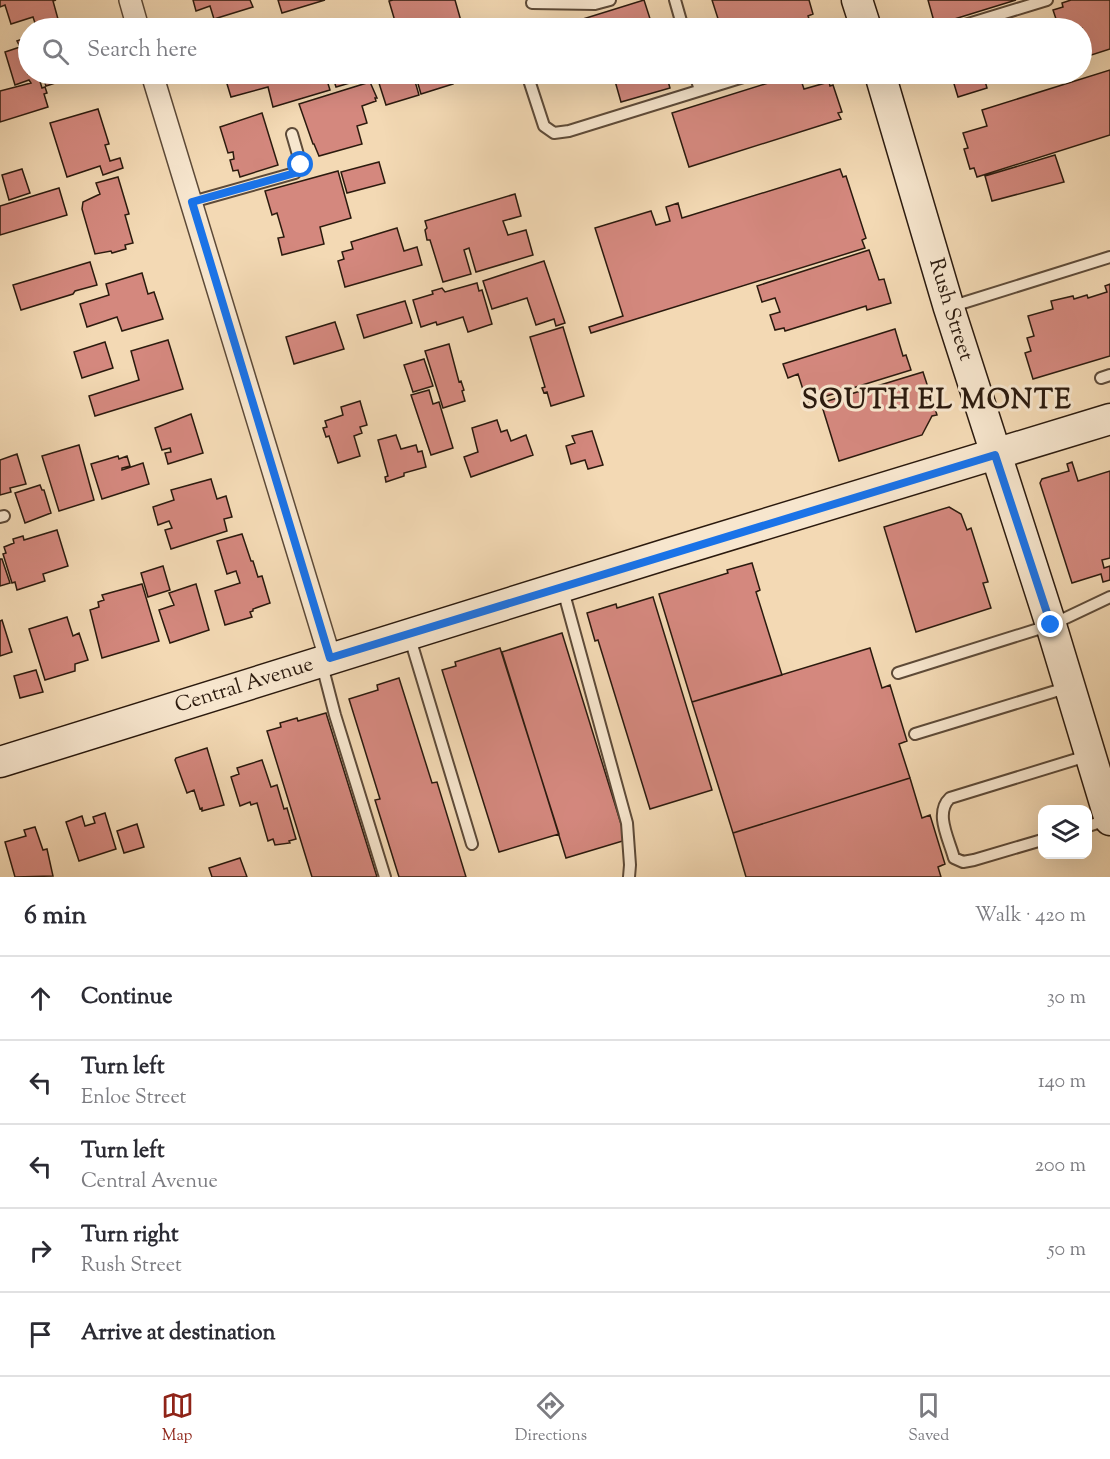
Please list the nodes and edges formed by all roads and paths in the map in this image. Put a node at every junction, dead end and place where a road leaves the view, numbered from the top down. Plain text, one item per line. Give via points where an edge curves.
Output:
1 (130, 0) edge
2 (610, 0) edge
3 (675, 0) edge
4 (857, 0) edge
5 (1047, 0) edge
6 (532, 3) dead end
7 (135, 18) edge
8 (680, 18) edge
9 (863, 18) edge
10 (988, 18) edge
11 (155, 84) edge
12 (530, 84) edge
13 (698, 84) edge
14 (720, 84) edge
15 (883, 84) edge
16 (700, 90) junction
17 (292, 134) dead end
18 (192, 202) junction
19 (1110, 257) edge
20 (949, 308) junction
21 (1110, 419) edge
22 (995, 455) junction
23 (562, 587) junction
24 (1110, 597) edge
25 (1051, 625) junction
26 (409, 635) junction
27 (326, 660) junction
28 (898, 673) dead end
29 (1069, 686) junction
30 (915, 734) dead end
31 (1090, 755) junction
32 (0, 762) edge
33 (1110, 819) edge
34 (1092, 825) edge
35 (1038, 841) edge
36 (472, 844) dead end
37 (385, 877) edge
38 (629, 877) edge

1 - 7 street
2 - 6 lane via 595,4
3 - 8 lane
4 - 9 street
5 - 10 lane
11 - 18 street
12 - 16 lane via 544,126 554,133
13 - 16 lane
14 - 16 lane
15 - 20 street, Rush Street
17 - 18 lane via 301,165 295,173
18 - 27 street
19 - 20 lane
20 - 22 street, Rush Street
21 - 22 street, Central Avenue
22 - 23 street, Central Avenue
22 - 25 street, Rush Street
23 - 26 street, Central Avenue
23 - 38 lane via 627,823
24 - 25 lane
25 - 28 lane
25 - 29 street, Rush Street
26 - 27 street, Central Avenue
26 - 36 lane
27 - 32 street, Central Avenue
27 - 37 lane via 335,715
29 - 30 lane
29 - 31 street, Rush Street
31 - 33 street, Rush Street
31 - 35 lane via 950,798 944,804 941,813 954,858 963,862
33 - 34 lane

